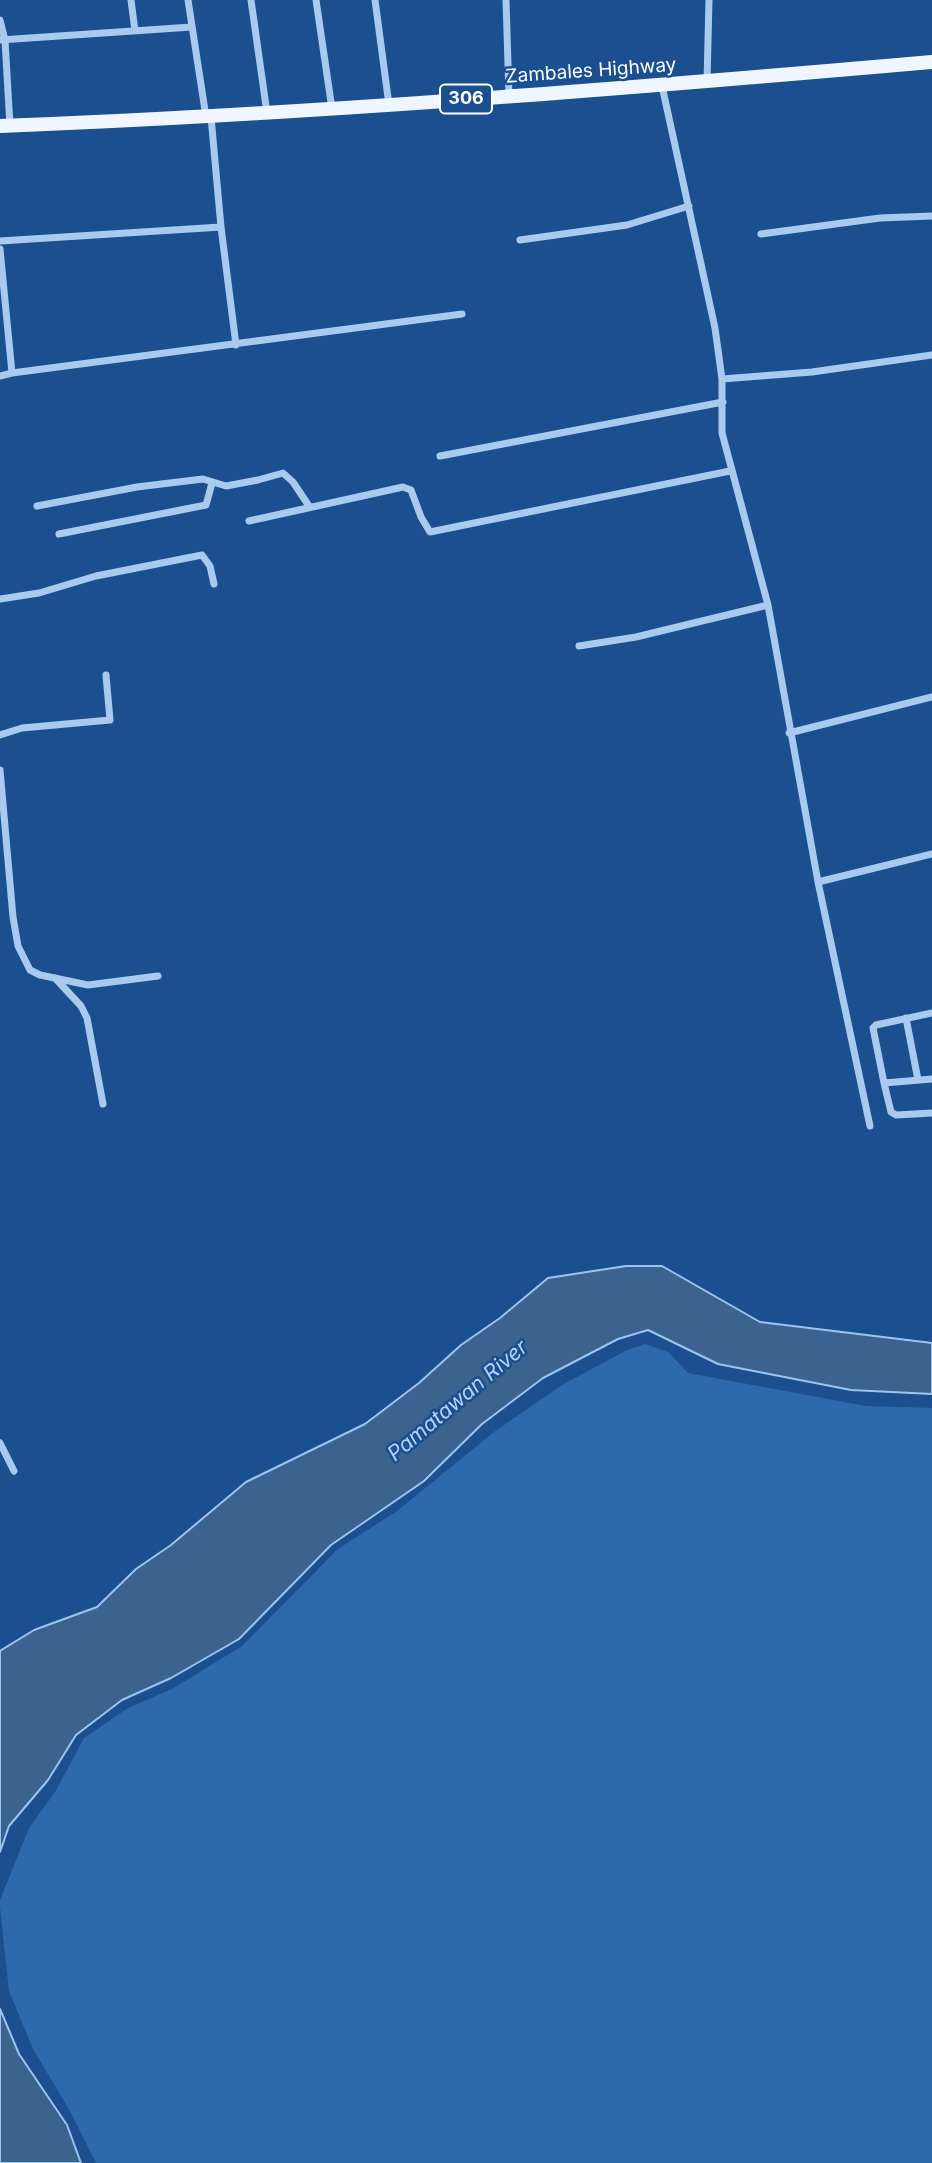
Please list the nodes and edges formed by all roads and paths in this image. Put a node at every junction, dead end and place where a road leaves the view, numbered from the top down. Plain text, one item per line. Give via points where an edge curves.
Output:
1 (131, 0) edge
2 (188, 0) edge
3 (251, 0) edge
4 (316, 0) edge
5 (375, 0) edge
6 (506, 0) edge
7 (709, 0) edge
8 (0, 20) edge
9 (192, 27) junction
10 (135, 31) junction
11 (2, 40) edge
12 (932, 62) edge
13 (707, 82) junction
14 (662, 86) junction
15 (509, 96) junction
16 (389, 105) junction
17 (332, 109) junction
18 (267, 114) junction
19 (209, 117) junction
20 (5, 126) edge
21 (690, 206) junction
22 (932, 216) edge
23 (221, 227) junction
24 (761, 234) dead end
25 (520, 240) dead end
26 (0, 241) edge
27 (0, 249) edge
28 (462, 314) dead end
29 (236, 345) junction
30 (932, 355) edge
31 (12, 373) junction
32 (0, 376) edge
33 (722, 379) junction
34 (723, 402) junction
35 (440, 456) dead end
36 (730, 471) junction
37 (212, 483) junction
38 (37, 506) dead end
39 (309, 506) junction
40 (249, 521) dead end
41 (59, 534) dead end
42 (214, 584) dead end
43 (0, 599) edge
44 (768, 605) junction
45 (579, 646) dead end
46 (106, 675) dead end
47 (932, 697) edge
48 (789, 733) junction
49 (0, 735) edge
50 (0, 770) edge
51 (932, 854) edge
52 (818, 882) junction
53 (158, 976) dead end
54 (55, 978) junction
55 (932, 1013) edge
56 (906, 1018) junction
57 (932, 1079) edge
58 (918, 1080) junction
59 (884, 1083) junction
60 (103, 1104) dead end
61 (932, 1113) edge
62 (870, 1126) dead end
63 (0, 1443) edge
64 (14, 1471) dead end

1 - 10 street
2 - 9 street
3 - 18 street
4 - 17 street
5 - 16 street
6 - 15 street
7 - 13 street
8 - 11 street
9 - 10 street
9 - 19 street
10 - 11 street
11 - 20 street
12 - 13 main road, Zambales Highway / 306
13 - 14 main road, Zambales Highway / 306
14 - 15 main road, Zambales Highway / 306
14 - 21 street
15 - 16 main road, Zambales Highway / 306
16 - 17 main road, Zambales Highway / 306
17 - 18 main road, Zambales Highway / 306
18 - 19 main road, Zambales Highway / 306
19 - 20 main road, Zambales Highway / 306
19 - 23 street
21 - 25 street via 627,225
21 - 33 street
22 - 24 street via 867,219
23 - 26 street
23 - 29 street
27 - 31 street
28 - 29 street
29 - 31 street
30 - 33 street
31 - 32 street
33 - 34 street
34 - 35 street
34 - 36 street via 722,433
36 - 39 street via 430,532 411,490 403,487
36 - 44 street
37 - 38 street via 203,479 136,487
37 - 39 street via 226,486 283,473
37 - 41 street via 206,505
39 - 40 street
42 - 43 street via 202,555
44 - 45 street
44 - 48 street
46 - 49 street via 110,720 22,728
47 - 48 street
48 - 52 street
50 - 54 street via 18,946 30,970
51 - 52 street
52 - 62 street
53 - 54 street via 88,985
54 - 60 street via 87,1018
55 - 56 street
56 - 58 street
56 - 59 street via 873,1028
57 - 58 street
58 - 59 street
59 - 61 street via 896,1115
63 - 64 street

